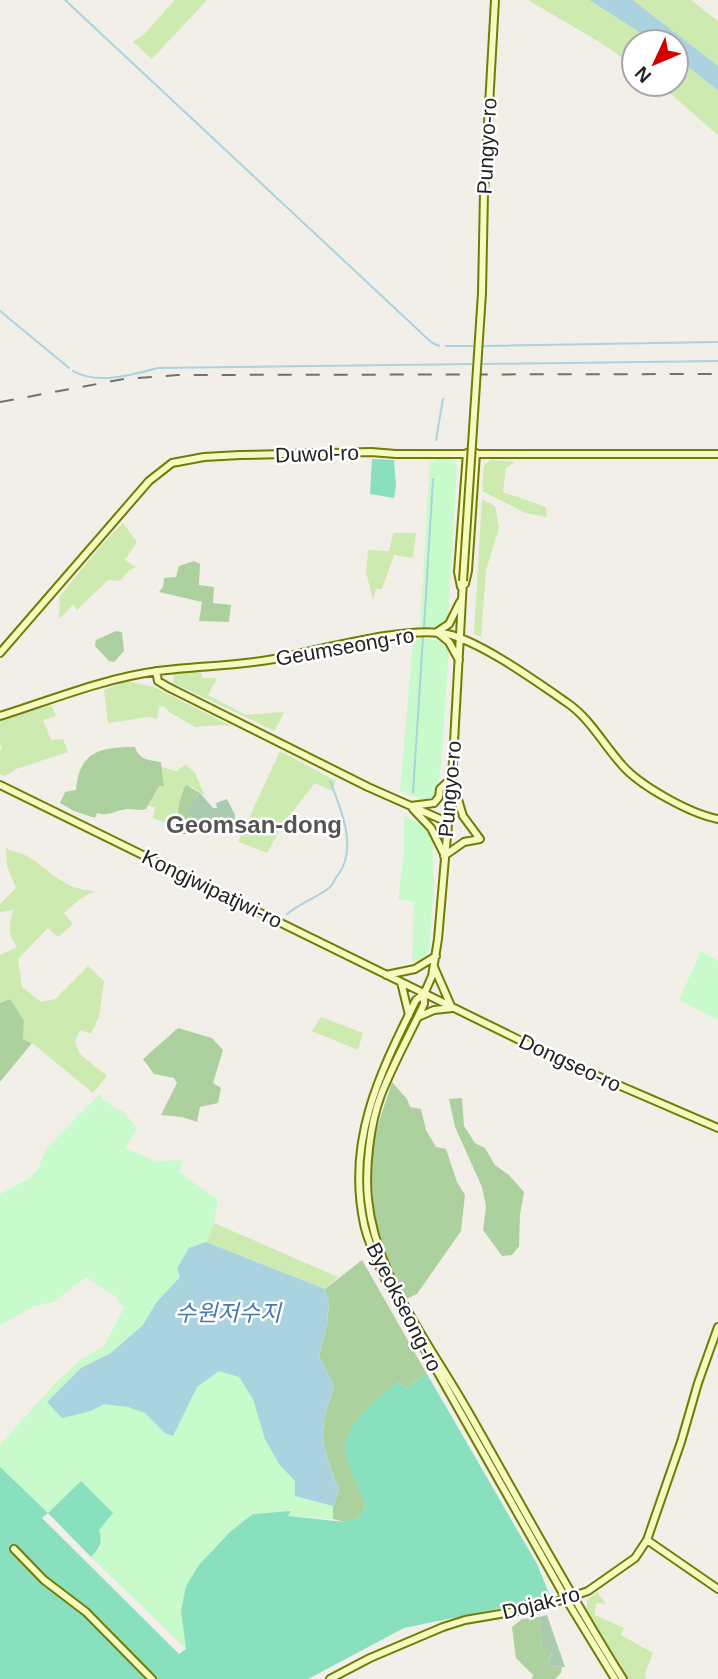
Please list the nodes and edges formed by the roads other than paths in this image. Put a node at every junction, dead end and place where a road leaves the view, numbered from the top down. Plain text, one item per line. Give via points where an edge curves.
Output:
1 (495, 0) edge
2 (467, 453) junction
3 (476, 453) junction
4 (718, 454) edge
5 (462, 597) junction
6 (437, 632) junction
7 (461, 638) junction
8 (0, 653) edge
9 (459, 660) junction
10 (156, 671) junction
11 (0, 716) edge
12 (452, 778) junction
13 (0, 785) edge
14 (409, 806) junction
15 (718, 819) edge
16 (447, 822) junction
17 (444, 856) junction
18 (436, 956) junction
19 (434, 967) junction
20 (386, 975) junction
21 (401, 982) junction
22 (424, 994) junction
23 (453, 1007) junction
24 (409, 1014) junction
25 (418, 1017) junction
26 (718, 1128) edge
27 (718, 1327) edge
28 (647, 1540) junction
29 (14, 1549) dead end
30 (718, 1589) edge
31 (569, 1598) junction
32 (152, 1679) edge
33 (330, 1679) edge
34 (615, 1679) edge
35 (623, 1679) edge

1 - 5 main road, Pungyo-ro, bridge
2 - 3 main road, Duwol-ro
2 - 5 main road via 458,572
2 - 8 main road, Duwol-ro via 311,453 204,457 172,463 149,481
3 - 4 main road, Duwol-ro
3 - 5 main road
5 - 6 main road via 448,625
5 - 7 main road, Pungyo-ro
6 - 7 main road, Geumseong-ro
6 - 9 main road
6 - 10 main road, Geumseong-ro via 262,661
7 - 9 main road, Pungyo-ro
7 - 15 main road, Geumseong-ro via 575,708 628,771 680,805
9 - 12 main road, Pungyo-ro
10 - 11 main road, Geumseong-ro
10 - 14 main road via 158,681 168,687
12 - 14 main road via 433,803
12 - 16 main road, Pungyo-ro
12 - 17 main road via 463,816 480,839 464,842
13 - 20 main road, Kongjwipatjwi-ro
14 - 16 main road
14 - 17 main road via 431,828
16 - 17 main road, Pungyo-ro
17 - 18 main road, Pungyo-ro
18 - 19 main road, Pungyo-ro
18 - 20 main road via 415,969
19 - 22 main road, Pungyo-ro
19 - 23 main road
20 - 21 main road, Kongjwipatjwi-ro
21 - 22 main road, Kongjwipatjwi-ro
21 - 24 main road
22 - 23 main road, Dongseo-ro
22 - 24 main road, Byeokseong-ro
22 - 25 main road, Byeokseong-ro
23 - 25 main road
23 - 26 main road, Dongseo-ro via 558,1059
24 - 31 main road, Byeokseong-ro via 370,1101 361,1142 359,1198 365,1227 385,1279
25 - 31 main road, Byeokseong-ro via 381,1096 371,1136 368,1198 374,1232 388,1273
27 - 28 main road, Dojak-ro
28 - 30 main road
28 - 31 main road, Dojak-ro via 635,1559 588,1591
29 - 32 main road via 44,1580 86,1612
31 - 33 main road, Dojak-ro via 454,1624
31 - 34 main road, Byeokseong-ro
31 - 35 main road, Byeokseong-ro

